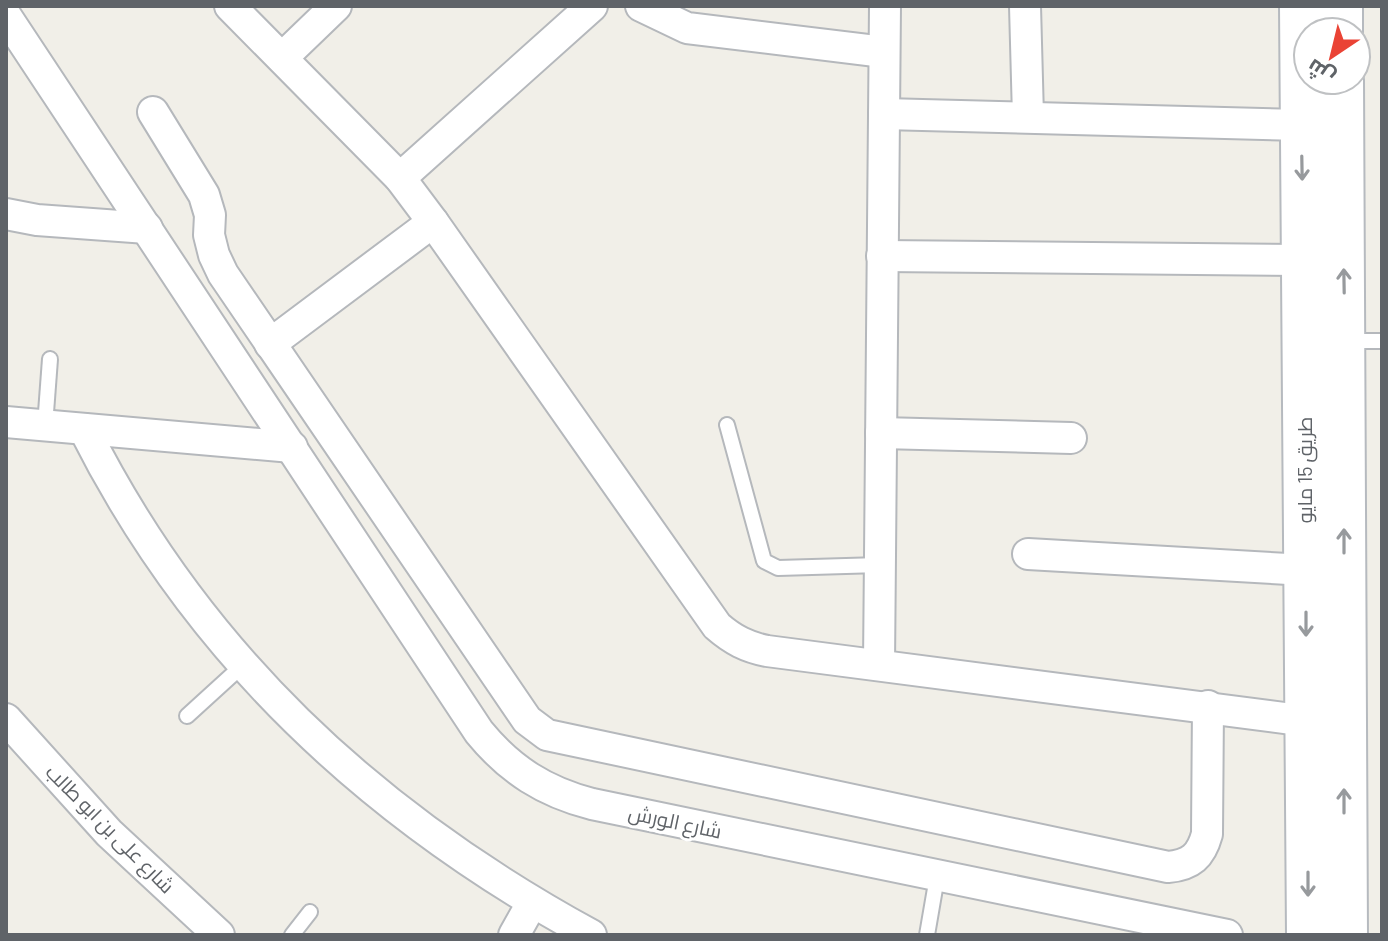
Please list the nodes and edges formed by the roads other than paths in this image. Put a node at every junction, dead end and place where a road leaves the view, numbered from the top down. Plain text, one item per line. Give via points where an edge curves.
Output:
1 (230, 6) edge
2 (336, 6) edge
3 (592, 6) edge
4 (641, 6) edge
5 (885, 6) edge
6 (1025, 6) edge
7 (1301, 6) edge
8 (6, 16) edge
9 (884, 52) junction
10 (282, 58) junction
11 (1342, 96) edge
12 (153, 112) dead end
13 (884, 114) junction
14 (1028, 117) junction
15 (1302, 125) junction
16 (400, 178) junction
17 (6, 214) edge
18 (433, 222) junction
19 (147, 228) junction
20 (882, 256) junction
21 (1303, 260) junction
22 (1344, 341) edge
23 (270, 344) junction
24 (50, 359) dead end
25 (6, 422) edge
26 (727, 425) dead end
27 (45, 426) junction
28 (84, 429) junction
29 (881, 433) junction
30 (1071, 438) dead end
31 (292, 447) junction
32 (1028, 554) dead end
33 (880, 565) junction
34 (1306, 570) junction
35 (243, 665) junction
36 (879, 665) junction
37 (1208, 706) junction
38 (187, 716) dead end
39 (6, 719) edge
40 (1307, 721) junction
41 (937, 877) junction
42 (532, 903) junction
43 (310, 912) dead end
44 (219, 935) edge
45 (292, 935) edge
46 (514, 935) edge
47 (591, 935) edge
48 (927, 935) edge
49 (1227, 935) edge
50 (1308, 935) edge
51 (1346, 935) edge

1 - 10 street
2 - 10 street
3 - 16 street
4 - 9 street via 687,28
5 - 9 street
6 - 14 street
7 - 15 main road, طريق 15 مايو
8 - 19 street, شارع الورش
9 - 13 street
10 - 16 street
22 -> 11 main road, طريق 15 مايو
12 - 23 street via 204,195 209,235 223,274
13 - 14 street
13 - 20 street
14 - 15 street
15 -> 21 main road, طريق 15 مايو
16 - 18 street
17 - 19 street
18 - 23 street
18 - 36 street via 717,626 749,647
19 - 31 street, شارع الورش
20 - 21 street
20 - 29 street
21 - 22 main road, طريق 15 مايو
22 - 34 main road, طريق 15 مايو
51 -> 22 main road, طريق 15 مايو
23 - 37 street via 527,720 547,735 1168,867 1195,859 1207,834
24 - 27 lane
25 - 27 street
26 - 33 lane via 764,561 778,568
27 - 28 street
28 - 31 street
28 - 35 street via 148,542
29 - 30 street
29 - 33 street
31 - 41 street, شارع الورش via 479,732 529,780 592,804
32 - 34 street
33 - 36 street
34 -> 40 main road, طريق 15 مايو
35 - 38 lane
35 - 42 street via 367,786 453,853
36 - 37 street
37 - 40 street
39 - 44 street, شارع على بن ابو طالب via 109,833
40 -> 50 main road, طريق 15 مايو
41 - 48 lane
41 - 49 street, شارع الورش
42 - 46 street
42 - 47 street
43 - 45 lane

